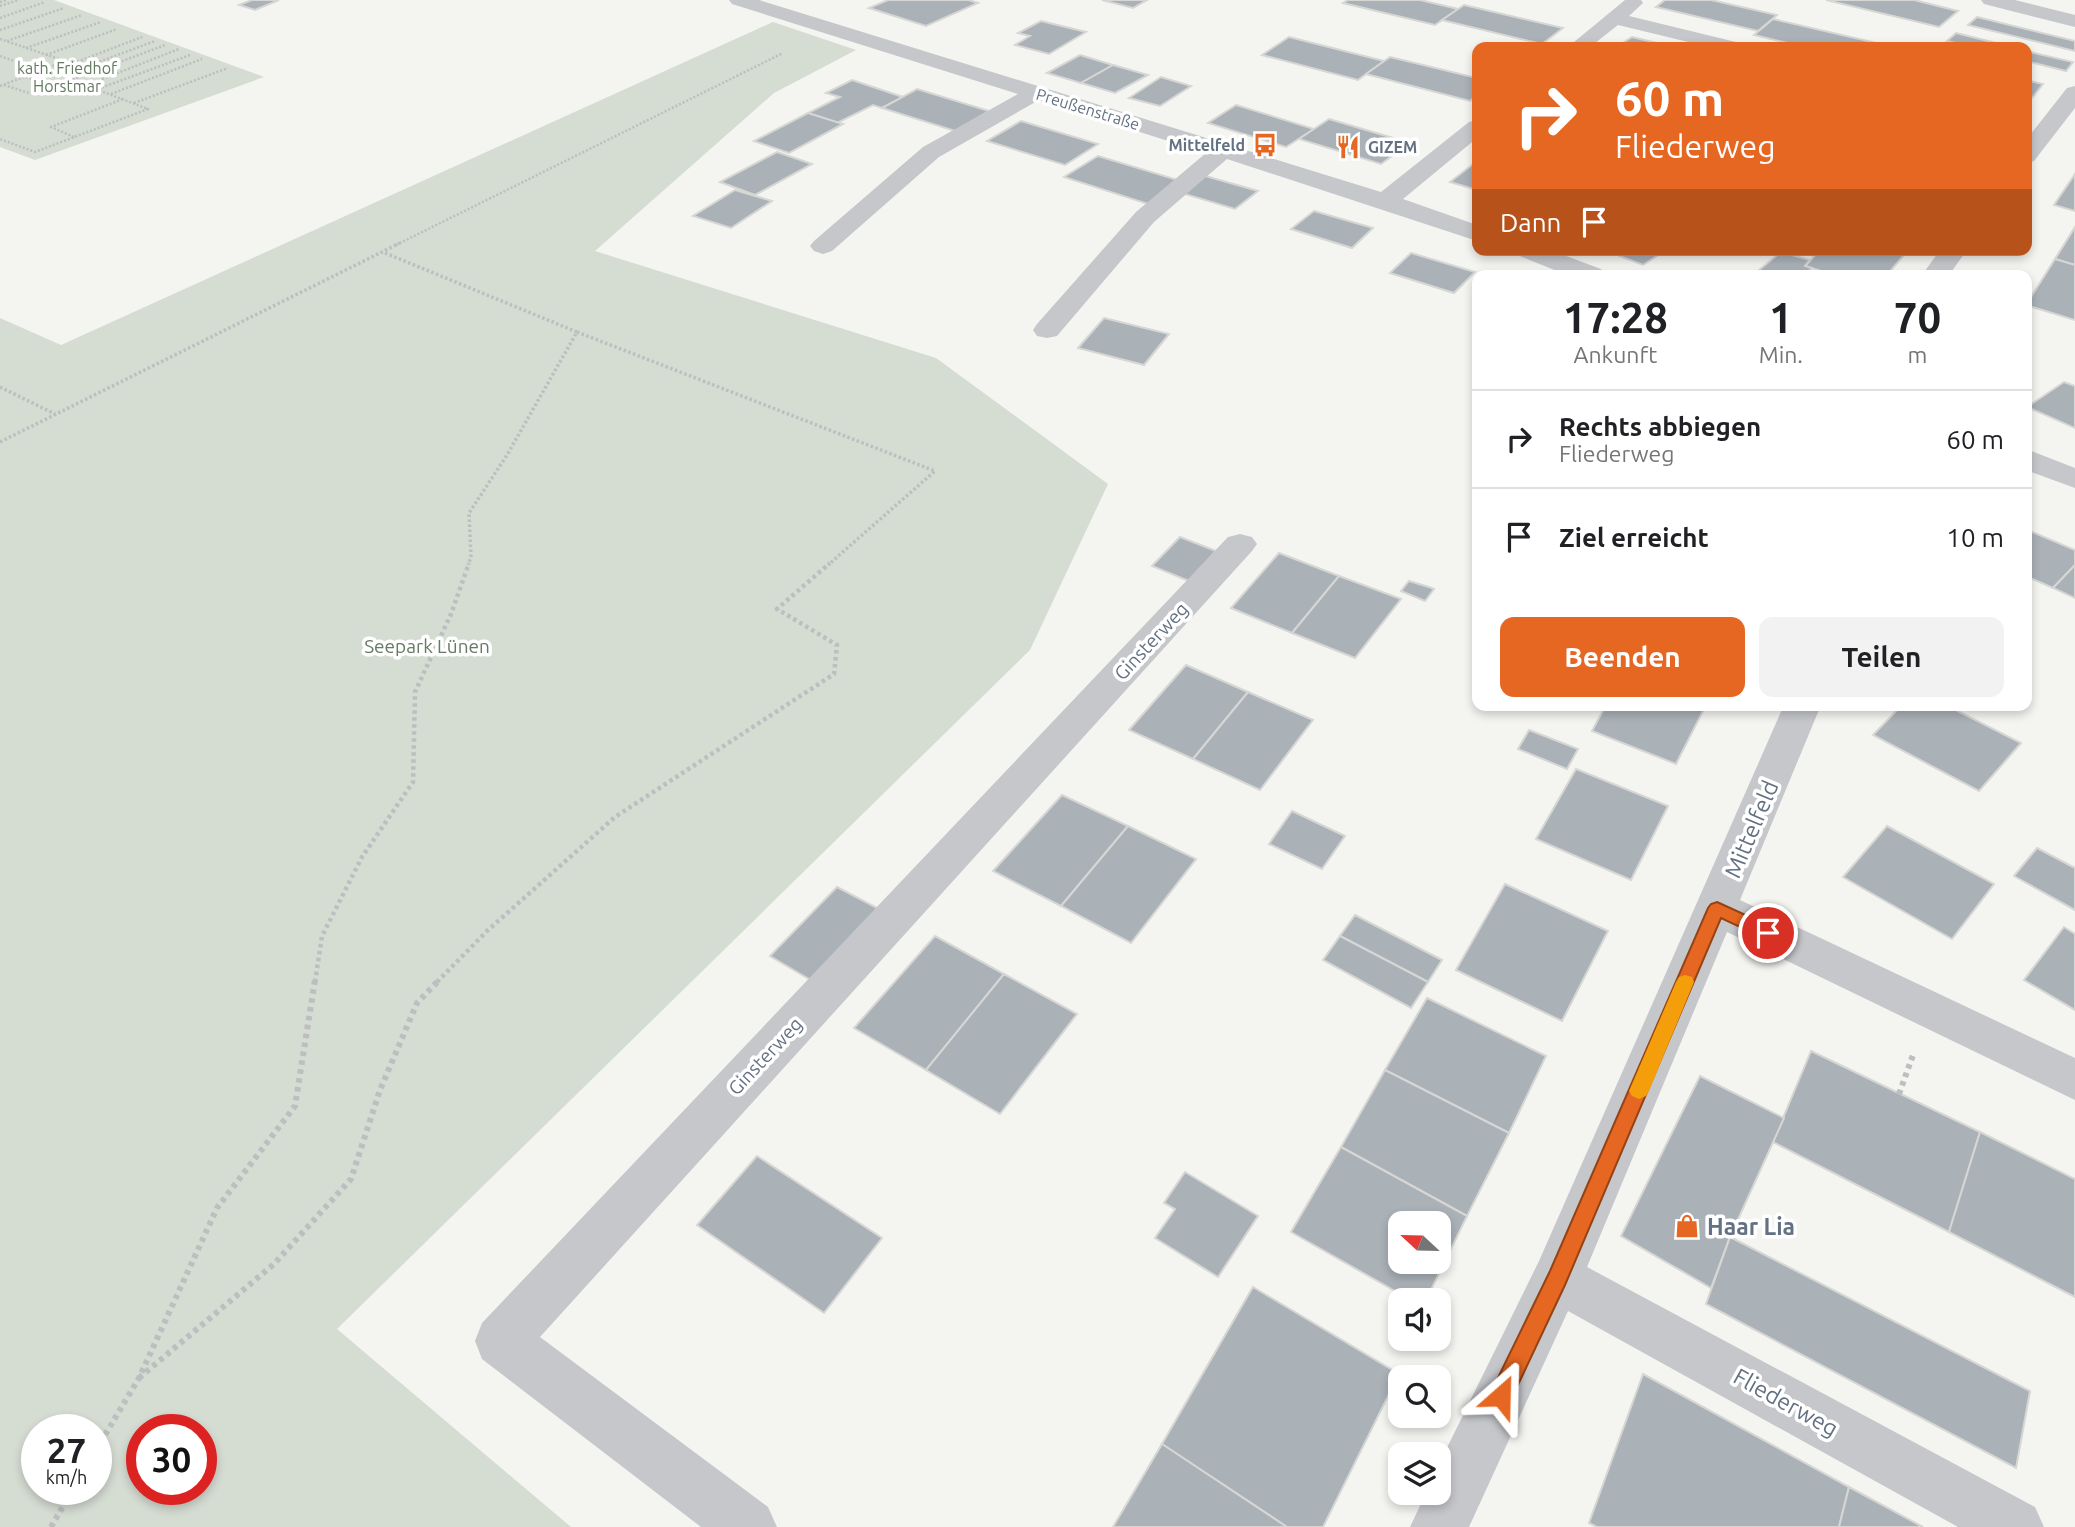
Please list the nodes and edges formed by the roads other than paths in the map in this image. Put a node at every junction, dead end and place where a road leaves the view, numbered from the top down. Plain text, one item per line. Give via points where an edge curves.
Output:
1 (739, 0) edge
2 (1638, 0) edge
3 (1991, 0) edge
4 (1614, 18) junction
5 (2075, 21) edge
6 (1584, 42) edge
7 (1712, 42) edge
8 (1036, 93) junction
9 (2075, 93) edge
10 (2032, 119) edge
11 (2051, 124) junction
12 (2075, 130) edge
13 (1472, 131) edge
14 (2032, 148) edge
15 (1223, 151) junction
16 (1385, 201) junction
17 (1472, 231) edge
18 (823, 246) dead end
19 (1542, 256) edge
20 (1949, 256) edge
21 (1579, 270) edge
22 (1939, 270) edge
23 (1047, 330) dead end
24 (2032, 461) edge
25 (2075, 480) edge
26 (1240, 544) dead end
27 (1800, 711) edge
28 (1717, 908) junction
29 (2075, 1080) edge
30 (1557, 1278) junction
31 (748, 1527) edge
32 (1439, 1527) edge
33 (2015, 1527) edge

1 - 8 street, Preußenstraße
2 - 4 street
3 - 5 street
4 - 6 street
4 - 7 street
8 - 15 street, Preußenstraße
8 - 18 street via 931,152
9 - 11 street
10 - 11 street
11 - 12 street
11 - 14 street
13 - 16 street
15 - 16 street, Preußenstraße
15 - 23 street via 1145,217
16 - 17 street, Preußenstraße
19 - 21 street
20 - 22 street
24 - 25 street
26 - 31 street, Ginsterweg via 500,1341
27 - 28 street, Mittelfeld
28 - 29 street
28 - 30 street, Mittelfeld
30 - 32 street, Mittelfeld
30 - 33 street, Fliederweg

